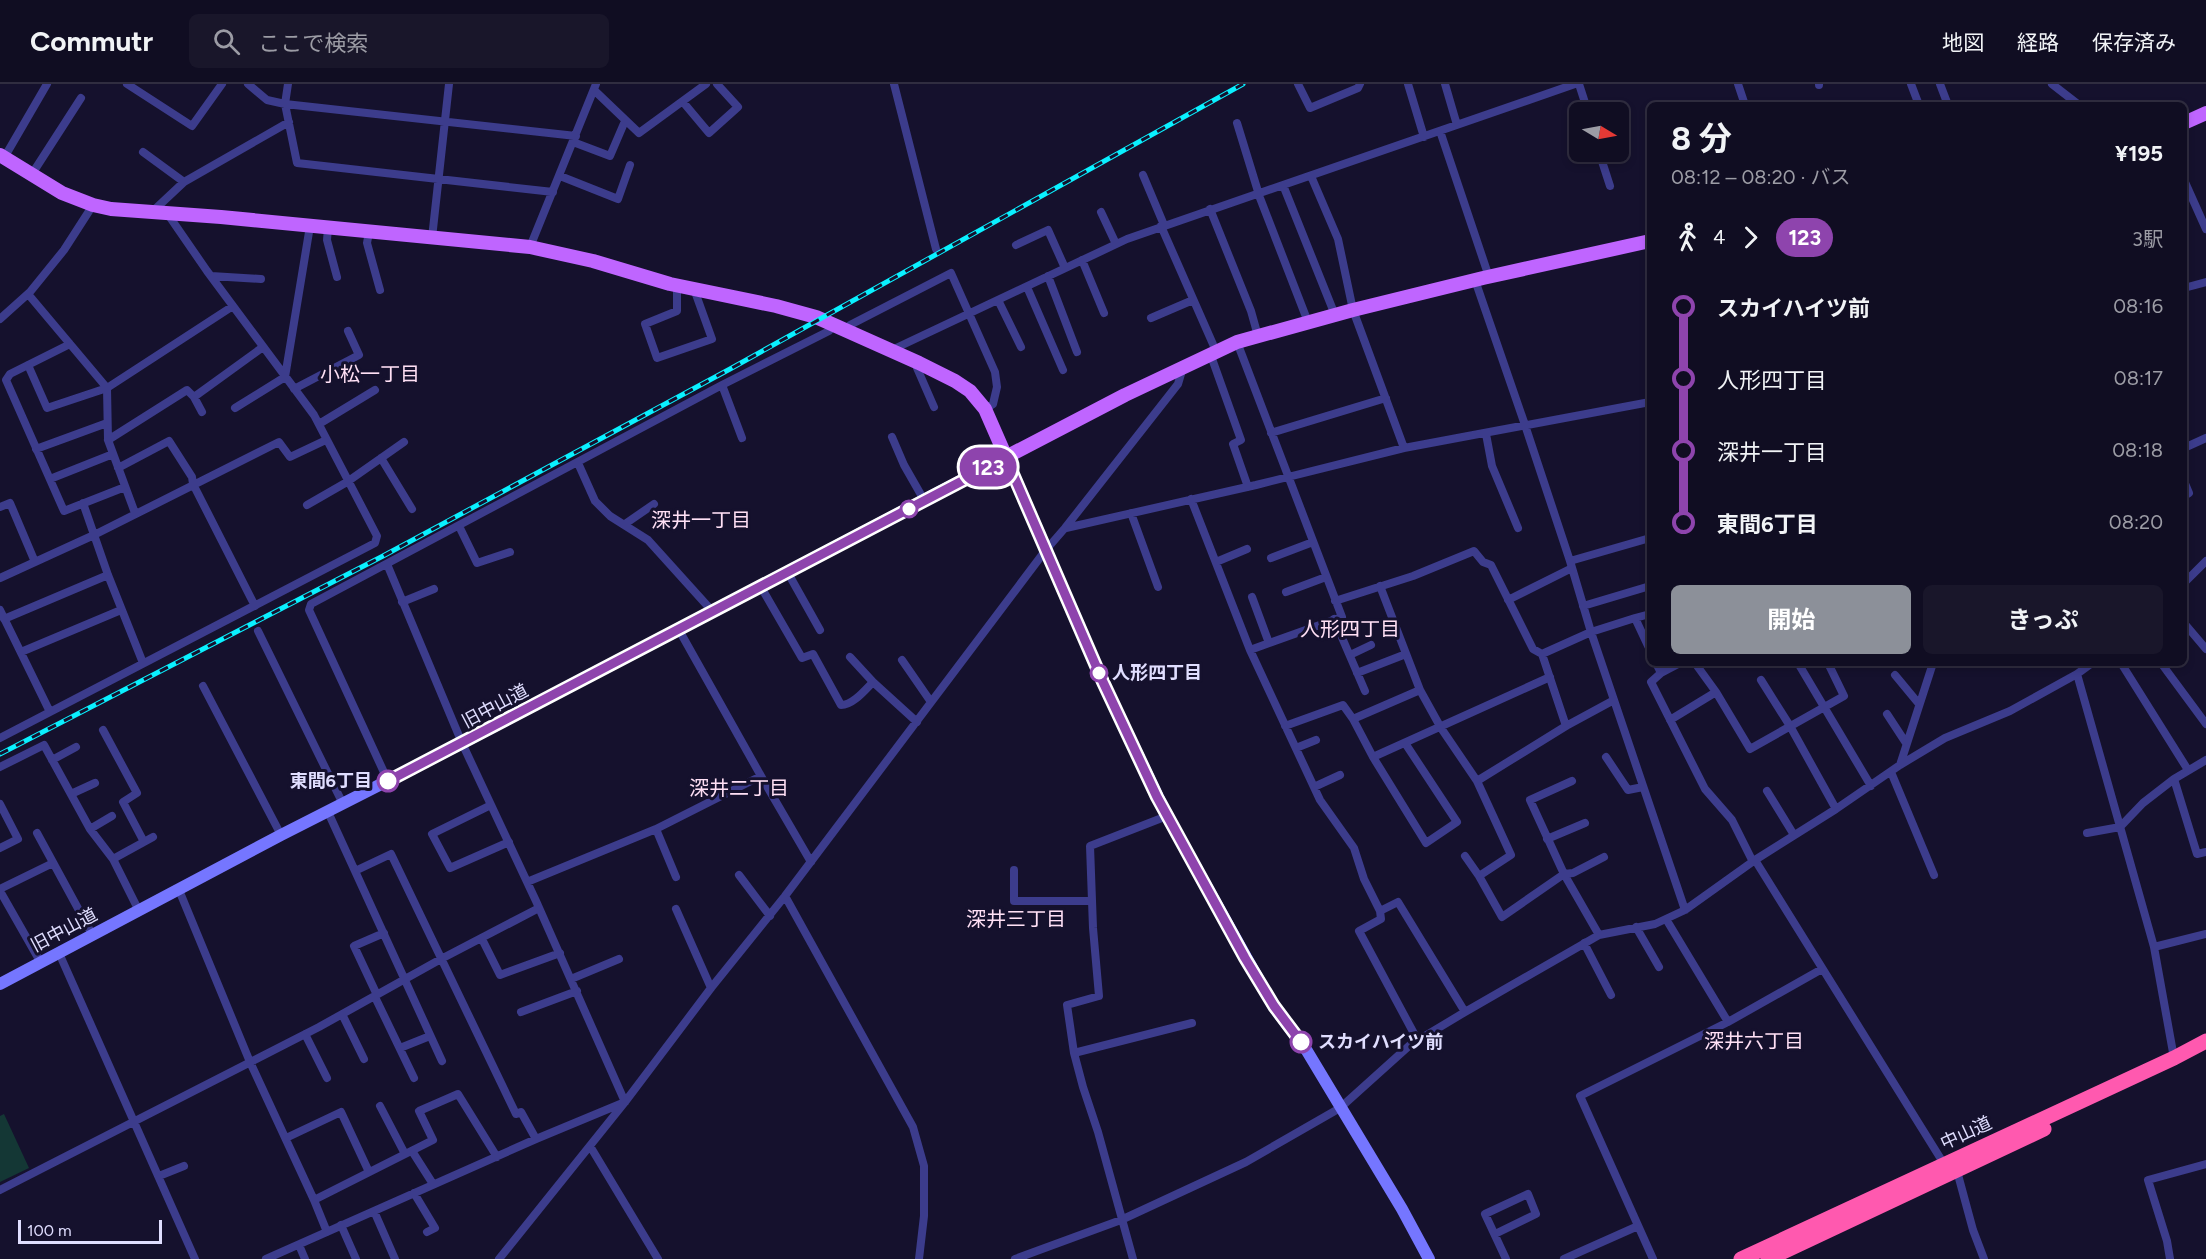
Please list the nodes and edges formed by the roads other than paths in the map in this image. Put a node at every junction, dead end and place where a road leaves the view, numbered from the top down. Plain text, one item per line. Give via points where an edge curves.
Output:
1 (47, 84) edge
2 (127, 84) edge
3 (222, 84) edge
4 (248, 84) edge
5 (288, 84) edge
6 (449, 84) edge
7 (706, 84) edge
8 (717, 84) edge
9 (894, 84) edge
10 (1298, 84) edge
11 (1360, 84) edge
12 (1408, 84) edge
13 (1445, 84) edge
14 (1577, 84) edge
15 (1738, 84) edge
16 (1911, 84) edge
17 (1940, 84) edge
18 (2052, 84) edge
19 (595, 87) edge
20 (81, 98) dead end
21 (683, 102) junction
22 (1583, 102) edge
23 (1744, 102) edge
24 (1918, 102) edge
25 (1947, 102) edge
26 (2075, 102) edge
27 (285, 104) junction
28 (2206, 113) edge
29 (445, 121) junction
30 (625, 121) junction
31 (289, 122) junction
32 (2187, 122) edge
33 (1237, 123) dead end
34 (1457, 125) junction
35 (1440, 131) junction
36 (1424, 137) junction
37 (574, 139) junction
38 (143, 152) dead end
39 (2, 157) edge
40 (1602, 162) edge
41 (630, 165) dead end
42 (32, 174) junction
43 (560, 176) junction
44 (1143, 176) dead end
45 (1311, 176) junction
46 (439, 179) junction
47 (184, 182) junction
48 (1283, 185) junction
49 (1610, 186) dead end
50 (2187, 186) edge
51 (553, 192) junction
52 (1260, 192) junction
53 (93, 205) junction
54 (1210, 209) junction
55 (152, 212) junction
56 (1101, 212) dead end
57 (167, 213) junction
58 (310, 226) junction
59 (1162, 226) junction
60 (2206, 226) edge
61 (328, 228) junction
62 (369, 232) junction
63 (432, 238) junction
64 (1647, 242) edge
65 (1116, 244) junction
66 (1016, 245) dead end
67 (530, 247) junction
68 (936, 249) dead end
69 (1082, 260) junction
70 (1065, 268) junction
71 (211, 276) junction
72 (1048, 276) junction
73 (337, 277) dead end
74 (1481, 278) junction
75 (261, 279) dead end
76 (2206, 282) edge
77 (677, 286) junction
78 (1027, 286) junction
79 (2187, 287) edge
80 (380, 290) dead end
81 (694, 290) junction
82 (28, 294) junction
83 (998, 300) junction
84 (1193, 300) junction
85 (233, 306) junction
86 (1353, 310) junction
87 (969, 313) junction
88 (1104, 313) dead end
89 (1335, 315) junction
90 (1151, 318) dead end
91 (0, 320) edge
92 (1308, 322) junction
93 (839, 328) junction
94 (348, 331) dead end
95 (1258, 336) junction
96 (1237, 342) junction
97 (70, 344) junction
98 (263, 347) junction
99 (1021, 347) dead end
100 (894, 351) junction
101 (1077, 352) dead end
102 (1213, 352) junction
103 (919, 363) junction
104 (28, 365) junction
105 (1183, 367) junction
106 (1063, 370) dead end
107 (285, 376) junction
108 (722, 385) junction
109 (107, 388) junction
110 (294, 389) junction
111 (375, 390) dead end
112 (194, 397) junction
113 (1386, 398) junction
114 (1647, 403) edge
115 (934, 407) dead end
116 (235, 408) dead end
117 (985, 409) junction
118 (202, 412) dead end
119 (107, 423) junction
120 (319, 424) junction
121 (1525, 425) junction
122 (1271, 433) junction
123 (1486, 434) junction
124 (892, 437) dead end
125 (742, 438) dead end
126 (2206, 438) edge
127 (108, 440) junction
128 (326, 440) junction
129 (404, 442) dead end
130 (2187, 447) edge
131 (1404, 448) junction
132 (36, 449) junction
133 (112, 454) junction
134 (381, 458) junction
135 (1006, 458) junction
136 (578, 463) junction
137 (118, 468) junction
138 (1288, 477) junction
139 (50, 479) junction
140 (347, 482) junction
141 (193, 484) junction
142 (125, 487) junction
143 (1248, 487) junction
144 (1191, 499) junction
145 (924, 500) junction
146 (83, 503) junction
147 (654, 504) dead end
148 (307, 506) dead end
149 (0, 507) edge
150 (412, 509) dead end
151 (135, 513) junction
152 (1131, 513) junction
153 (625, 524) junction
154 (459, 526) junction
155 (1065, 528) junction
156 (1518, 528) dead end
157 (94, 535) junction
158 (1647, 539) edge
159 (1313, 542) junction
160 (1247, 549) dead end
161 (1045, 551) junction
162 (510, 552) dead end
163 (1271, 558) dead end
164 (2206, 561) edge
165 (35, 562) junction
166 (1216, 562) junction
167 (387, 564) junction
168 (1571, 564) junction
169 (788, 573) junction
170 (108, 574) junction
171 (1326, 577) junction
172 (0, 578) edge
173 (2187, 580) edge
174 (1380, 586) junction
175 (761, 587) junction
176 (1158, 587) dead end
177 (1647, 587) edge
178 (434, 589) dead end
179 (1286, 592) dead end
180 (1252, 597) dead end
181 (1508, 600) junction
182 (1335, 601) junction
183 (402, 602) junction
184 (255, 606) junction
185 (1583, 606) junction
186 (0, 610) edge
187 (121, 610) junction
188 (713, 612) junction
189 (1647, 615) edge
190 (1635, 618) junction
191 (4, 619) junction
192 (1334, 619) junction
193 (2187, 627) edge
194 (679, 630) junction
195 (820, 630) dead end
196 (258, 631) dead end
197 (1591, 632) junction
198 (1269, 643) junction
199 (1647, 644) edge
200 (1371, 645) dead end
201 (2206, 649) edge
202 (1251, 650) junction
203 (21, 652) junction
204 (1406, 654) junction
205 (1542, 654) junction
206 (1350, 656) junction
207 (850, 657) dead end
208 (902, 660) dead end
209 (143, 663) junction
210 (1658, 666) edge
211 (1674, 666) edge
212 (1697, 666) edge
213 (1800, 666) edge
214 (1829, 666) edge
215 (1932, 666) edge
216 (2088, 666) edge
217 (2123, 666) edge
218 (2163, 666) edge
219 (1357, 673) junction
220 (1661, 673) junction
221 (2077, 674) junction
222 (1895, 675) dead end
223 (1550, 677) junction
224 (1761, 680) dead end
225 (873, 682) junction
226 (203, 686) dead end
227 (1420, 690) junction
228 (1365, 691) dead end
229 (1716, 692) junction
230 (1614, 700) junction
231 (931, 702) junction
232 (1918, 704) junction
233 (1824, 707) junction
234 (50, 712) junction
235 (1887, 714) dead end
236 (1353, 719) junction
237 (1670, 720) junction
238 (917, 722) junction
239 (2206, 724) edge
240 (1285, 726) junction
241 (1566, 726) junction
242 (1790, 726) junction
243 (1441, 728) junction
244 (103, 729) dead end
245 (0, 738) edge
246 (1316, 740) dead end
247 (462, 743) junction
248 (1405, 743) junction
249 (1906, 743) junction
250 (76, 747) dead end
251 (1296, 748) junction
252 (1606, 756) dead end
253 (1374, 757) junction
254 (52, 760) junction
255 (2205, 762) edge
256 (1900, 765) junction
257 (0, 767) edge
258 (2188, 770) junction
259 (1891, 772) junction
260 (1340, 775) dead end
261 (761, 776) junction
262 (2174, 779) junction
263 (388, 781) junction
264 (1572, 781) dead end
265 (1477, 782) junction
266 (95, 783) dead end
267 (1871, 786) junction
268 (1314, 787) junction
269 (1643, 787) junction
270 (1767, 791) dead end
271 (71, 794) junction
272 (0, 804) edge
273 (344, 804) junction
274 (491, 805) junction
275 (1836, 809) junction
276 (327, 812) junction
277 (112, 816) dead end
278 (1167, 816) junction
279 (1585, 824) dead end
280 (2120, 827) junction
281 (90, 829) junction
282 (656, 829) junction
283 (37, 833) dead end
284 (2087, 833) dead end
285 (1794, 835) junction
286 (280, 836) junction
287 (153, 837) dead end
288 (1547, 839) junction
289 (144, 842) junction
290 (509, 842) junction
291 (0, 848) edge
292 (2206, 852) edge
293 (1465, 856) dead end
294 (1604, 857) dead end
295 (113, 859) junction
296 (1754, 861) junction
297 (811, 862) junction
298 (53, 863) junction
299 (1014, 870) dead end
300 (355, 871) junction
301 (1564, 873) junction
302 (740, 875) dead end
303 (1934, 875) dead end
304 (1479, 876) junction
305 (676, 877) dead end
306 (527, 882) junction
307 (0, 890) edge
308 (179, 890) junction
309 (785, 896) junction
310 (1092, 901) junction
311 (539, 908) junction
312 (676, 909) dead end
313 (1685, 910) junction
314 (139, 911) junction
315 (1380, 911) junction
316 (770, 916) junction
317 (1666, 919) junction
318 (1636, 927) junction
319 (384, 933) junction
320 (2206, 934) edge
321 (1599, 935) junction
322 (93, 936) junction
323 (482, 939) junction
324 (1584, 943) junction
325 (2154, 947) junction
326 (59, 953) junction
327 (560, 953) junction
328 (441, 959) junction
329 (620, 959) dead end
330 (40, 963) junction
331 (1659, 968) dead end
332 (1822, 969) junction
333 (571, 978) junction
334 (405, 980) junction
335 (0, 984) edge
336 (711, 988) junction
337 (577, 991) junction
338 (1611, 994) dead end
339 (376, 996) junction
340 (521, 1012) dead end
341 (1465, 1012) junction
342 (342, 1014) junction
343 (1728, 1022) junction
344 (1192, 1023) dead end
345 (305, 1034) junction
346 (430, 1036) junction
347 (1418, 1041) junction
348 (2206, 1041) edge
349 (400, 1048) junction
350 (2206, 1051) edge
351 (1074, 1053) junction
352 (2174, 1058) junction
353 (364, 1059) dead end
354 (442, 1061) dead end
355 (250, 1062) junction
356 (327, 1078) dead end
357 (414, 1078) dead end
358 (626, 1102) junction
359 (380, 1106) dead end
360 (1340, 1108) junction
361 (135, 1122) junction
362 (286, 1138) junction
363 (536, 1139) junction
364 (590, 1146) junction
365 (408, 1152) junction
366 (497, 1157) junction
367 (2206, 1164) edge
368 (184, 1166) dead end
369 (1951, 1167) junction
370 (369, 1172) junction
371 (159, 1176) junction
372 (433, 1184) junction
373 (0, 1190) edge
374 (414, 1192) junction
375 (314, 1200) junction
376 (374, 1211) junction
377 (1121, 1220) junction
378 (341, 1225) junction
379 (1638, 1226) junction
380 (327, 1232) junction
381 (428, 1232) dead end
382 (1495, 1234) junction
383 (299, 1245) junction
384 (195, 1259) edge
385 (266, 1259) edge
386 (304, 1259) edge
387 (356, 1259) edge
388 (395, 1259) edge
389 (499, 1259) edge
390 (658, 1259) edge
391 (919, 1259) edge
392 (1016, 1259) edge
393 (1133, 1259) edge
394 (1430, 1259) edge
395 (1506, 1259) edge
396 (1563, 1259) edge
397 (1653, 1259) edge
398 (1741, 1259) edge
399 (1768, 1259) edge
400 (1984, 1259) edge
401 (2170, 1259) edge

1 - 39 street
2 - 3 street via 192,126
4 - 27 street via 267,100
5 - 27 street
6 - 29 street
7 - 21 street
8 - 21 street via 738,107 709,133
9 - 68 street
10 - 11 street via 1310,108
12 - 36 street
13 - 34 street
14 - 22 street
14 - 34 street
15 - 23 street
16 - 24 street
17 - 25 street
18 - 26 street
19 - 30 street
19 - 37 street
20 - 42 street
21 - 30 street via 639,133
27 - 29 street
27 - 31 street
28 - 32 main road
29 - 37 street
29 - 46 street
30 - 37 street via 610,156
31 - 46 street via 297,163
31 - 47 street
33 - 52 street
34 - 35 street
35 - 36 street
35 - 74 street
36 - 45 street
37 - 43 street
38 - 47 street
39 - 42 main road
40 - 49 street
41 - 43 street via 618,199
42 - 53 main road
43 - 51 street
44 - 59 street
45 - 48 street
45 - 86 street via 1338,239
46 - 51 street
46 - 63 street
47 - 55 street
48 - 52 street
48 - 89 street
50 - 60 street
51 - 67 street
52 - 54 street
52 - 92 street
53 - 55 main road
53 - 82 street via 64,250
54 - 59 street
54 - 95 street
55 - 57 main road
56 - 65 street
57 - 58 main road
57 - 71 street
58 - 61 main road
58 - 107 street
59 - 65 street
59 - 84 street
61 - 62 main road
61 - 73 street via 327,240
62 - 63 main road
62 - 80 street via 368,243
63 - 67 main road
64 - 74 main road
65 - 69 street
66 - 70 street via 1048,230
67 - 77 main road
69 - 70 street
69 - 88 street
70 - 72 street
71 - 75 street
71 - 85 street
72 - 78 street
72 - 101 street
74 - 86 main road
74 - 121 street
76 - 79 street
77 - 81 main road
77 - 81 street via 676,310 645,324 657,357 712,339
78 - 83 street
78 - 106 street
81 - 93 main road via 776,306
82 - 91 street
82 - 97 street
83 - 87 street
83 - 99 street
84 - 90 street
84 - 102 street
85 - 98 street
85 - 109 street
86 - 89 main road
86 - 113 street
87 - 93 street via 951,273
87 - 100 street
87 - 117 street via 995,372 993,404
89 - 92 main road
92 - 95 main road
93 - 100 main road
93 - 108 street
94 - 110 street via 358,354
95 - 96 main road
96 - 102 main road
96 - 122 street
97 - 104 street
97 - 109 street
98 - 107 street
98 - 112 street
100 - 103 main road
102 - 105 main road
102 - 143 street via 1241,440 1233,444
103 - 115 street via 917,368
103 - 117 main road via 962,386
104 - 109 street via 47,408
104 - 132 street via 6,380
105 - 135 main road
105 - 155 street via 1178,384
107 - 110 street
107 - 116 street
108 - 125 street
108 - 136 street
109 - 119 street
110 - 120 street
111 - 120 street
112 - 118 street
112 - 127 street via 188,390
113 - 122 street
113 - 131 street
114 - 121 street
117 - 135 main road
119 - 127 street
119 - 132 street
120 - 128 street
121 - 123 street
121 - 168 street
122 - 138 street
123 - 131 street
123 - 156 street via 1492,466
124 - 145 street
126 - 130 street
127 - 133 street
128 - 140 street
128 - 141 street via 290,457 279,442
129 - 134 street
131 - 138 street
132 - 139 street
133 - 137 street
133 - 139 street
134 - 140 street
134 - 150 street
135 - 145 main road, 旧中山道
135 - 161 main road
136 - 153 street via 595,501
136 - 154 street
137 - 141 street via 169,441
137 - 142 street
138 - 143 street
138 - 159 street
139 - 146 street via 63,511
140 - 148 street
140 - 184 street via 377,536 375,543
141 - 151 street
141 - 184 street
142 - 146 street
142 - 151 street
143 - 144 street
144 - 152 street
144 - 166 street
145 - 169 main road, 旧中山道
146 - 157 street
147 - 153 street
149 - 165 street via 10,503
151 - 157 street
152 - 155 street
152 - 176 street
153 - 188 street via 648,540
154 - 162 street via 477,563
154 - 167 street
155 - 161 street
157 - 165 street
157 - 170 street
158 - 168 street
159 - 163 street
159 - 171 street
160 - 166 street
161 - 231 street
161 - 278 main road via 1128,739
164 - 173 street
165 - 172 street
166 - 202 street
167 - 183 street
167 - 263 street via 311,604 309,610
168 - 181 street
168 - 185 street
169 - 175 main road, 旧中山道
169 - 195 street
170 - 187 street
170 - 191 street
171 - 179 street
171 - 182 street
174 - 181 street via 1474,551 1491,565
174 - 182 street
174 - 204 street
175 - 188 main road, 旧中山道
175 - 225 street via 802,658 813,654 841,705
177 - 185 street
178 - 183 street
180 - 198 street
181 - 205 street via 1533,649
182 - 192 street via 1342,617
183 - 247 street
184 - 209 street
185 - 197 street
186 - 191 street
187 - 203 street
187 - 209 street
188 - 194 main road, 旧中山道
189 - 190 street
190 - 197 street
190 - 199 street
191 - 203 street
192 - 198 street
192 - 206 street
193 - 201 street
194 - 247 main road, 旧中山道
194 - 261 street
196 - 273 street
197 - 205 street
197 - 230 street
198 - 202 street
200 - 206 street
202 - 240 street
203 - 234 street
204 - 219 street
204 - 227 street
205 - 223 street
206 - 219 street
207 - 225 street
208 - 231 street
209 - 234 street
210 - 220 street
211 - 220 street
212 - 229 street
213 - 233 street
214 - 233 street via 1844,696
215 - 232 street
216 - 221 street
217 - 258 street
218 - 239 street
219 - 228 street
220 - 237 street via 1651,682
221 - 256 street via 2010,711 1945,738
221 - 280 street
222 - 232 street
223 - 241 street
223 - 243 street
224 - 242 street
225 - 238 street
226 - 286 street
227 - 236 street
227 - 243 street
229 - 237 street
229 - 242 street via 1750,749
230 - 241 street
230 - 269 street
231 - 238 street
232 - 249 street
233 - 242 street
233 - 267 street
234 - 245 street
235 - 249 street
236 - 240 street via 1343,705
236 - 253 street
237 - 296 street via 1705,789 1732,820
238 - 297 street
240 - 251 street
241 - 265 street
242 - 275 street
243 - 248 street
243 - 265 street
244 - 289 street via 137,793 123,802
246 - 251 street
247 - 263 main road, 旧中山道
247 - 274 street
248 - 253 street
248 - 253 street via 1457,822 1426,843
249 - 256 street
250 - 254 street
251 - 268 street
252 - 269 street via 1628,790
254 - 257 street via 44,745
254 - 271 street
255 - 258 street
256 - 259 street
258 - 262 street
259 - 267 street
259 - 303 street
260 - 268 street
261 - 282 street
261 - 297 street
262 - 280 street
262 - 292 street via 2197,854
263 - 273 main road, 旧中山道
264 - 288 street via 1530,800
265 - 304 street via 1511,855
266 - 271 street
267 - 275 street
268 - 315 street via 1354,848
269 - 313 street
270 - 285 street
271 - 281 street
272 - 291 street via 18,839
273 - 276 main road, 旧中山道
274 - 290 street
274 - 290 street via 432,834 450,868
275 - 285 street
276 - 286 main road, 旧中山道
276 - 300 street
277 - 281 street
278 - 310 street via 1090,846
278 - 360 main road via 1230,932
279 - 288 street
280 - 284 street
280 - 325 street
281 - 295 street
282 - 305 street
282 - 306 street
283 - 298 street
285 - 296 street
286 - 308 main road, 旧中山道
287 - 289 street
288 - 301 street
289 - 295 street
290 - 306 street
293 - 304 street
294 - 301 street via 1573,873
295 - 314 street
296 - 313 street
296 - 332 street
297 - 309 street
298 - 307 street
298 - 322 street
299 - 310 street via 1014,901
300 - 319 street
300 - 328 street via 391,854
301 - 304 street via 1502,917
301 - 321 street
302 - 316 street
306 - 311 street
307 - 330 street
308 - 314 main road, 旧中山道
308 - 355 street
309 - 316 street
309 - 391 street via 913,1127 924,1166
310 - 351 street via 1099,996 1067,1005
311 - 323 street
311 - 327 street
312 - 336 street
313 - 317 street
314 - 322 main road, 旧中山道
315 - 341 street via 1398,902
315 - 347 street via 1381,919 1359,932
316 - 336 street
317 - 318 street
317 - 343 street
318 - 321 street
318 - 331 street
319 - 334 street
319 - 339 street via 354,946
320 - 325 street
321 - 324 street
322 - 326 main road, 旧中山道
323 - 327 street via 500,975
323 - 328 street
324 - 338 street
324 - 341 street
325 - 352 street
326 - 330 main road, 旧中山道
326 - 361 street
327 - 333 street
328 - 334 street
328 - 363 street via 516,1114 521,1112
329 - 333 street
330 - 335 main road, 旧中山道
332 - 343 street
332 - 369 street
333 - 337 street
334 - 339 street
334 - 346 street
336 - 358 street
337 - 340 street
337 - 358 street
339 - 342 street
339 - 349 street
341 - 347 street
342 - 345 street
342 - 353 street
343 - 379 street via 1580,1096
344 - 351 street
345 - 355 street
345 - 356 street
346 - 349 street
346 - 354 street
347 - 360 street
348 - 352 highway, 中山道
349 - 357 street
350 - 369 highway, 中山道
351 - 377 street
352 - 369 highway, 中山道
355 - 361 street
355 - 362 street
358 - 363 street
358 - 364 street
359 - 365 street
360 - 377 street via 1246,1162
360 - 394 main road
361 - 371 street
361 - 373 street
362 - 370 street via 341,1112
362 - 375 street
363 - 366 street
364 - 389 street
364 - 390 street
365 - 366 street via 434,1140 419,1111 458,1094
365 - 370 street
365 - 372 street
366 - 372 street
367 - 401 street via 2148,1180
368 - 371 street
369 - 398 highway, 中山道
369 - 399 highway, 中山道
369 - 400 street
370 - 375 street
371 - 384 street
372 - 374 street
374 - 376 street
374 - 381 street via 435,1228
375 - 380 street
376 - 378 street
376 - 388 street
377 - 392 street
377 - 393 street
378 - 380 street
378 - 387 street
379 - 396 street
379 - 397 street
380 - 383 street
382 - 382 street via 1485,1214 1528,1194 1536,1214
382 - 395 street
383 - 385 street
383 - 386 street

